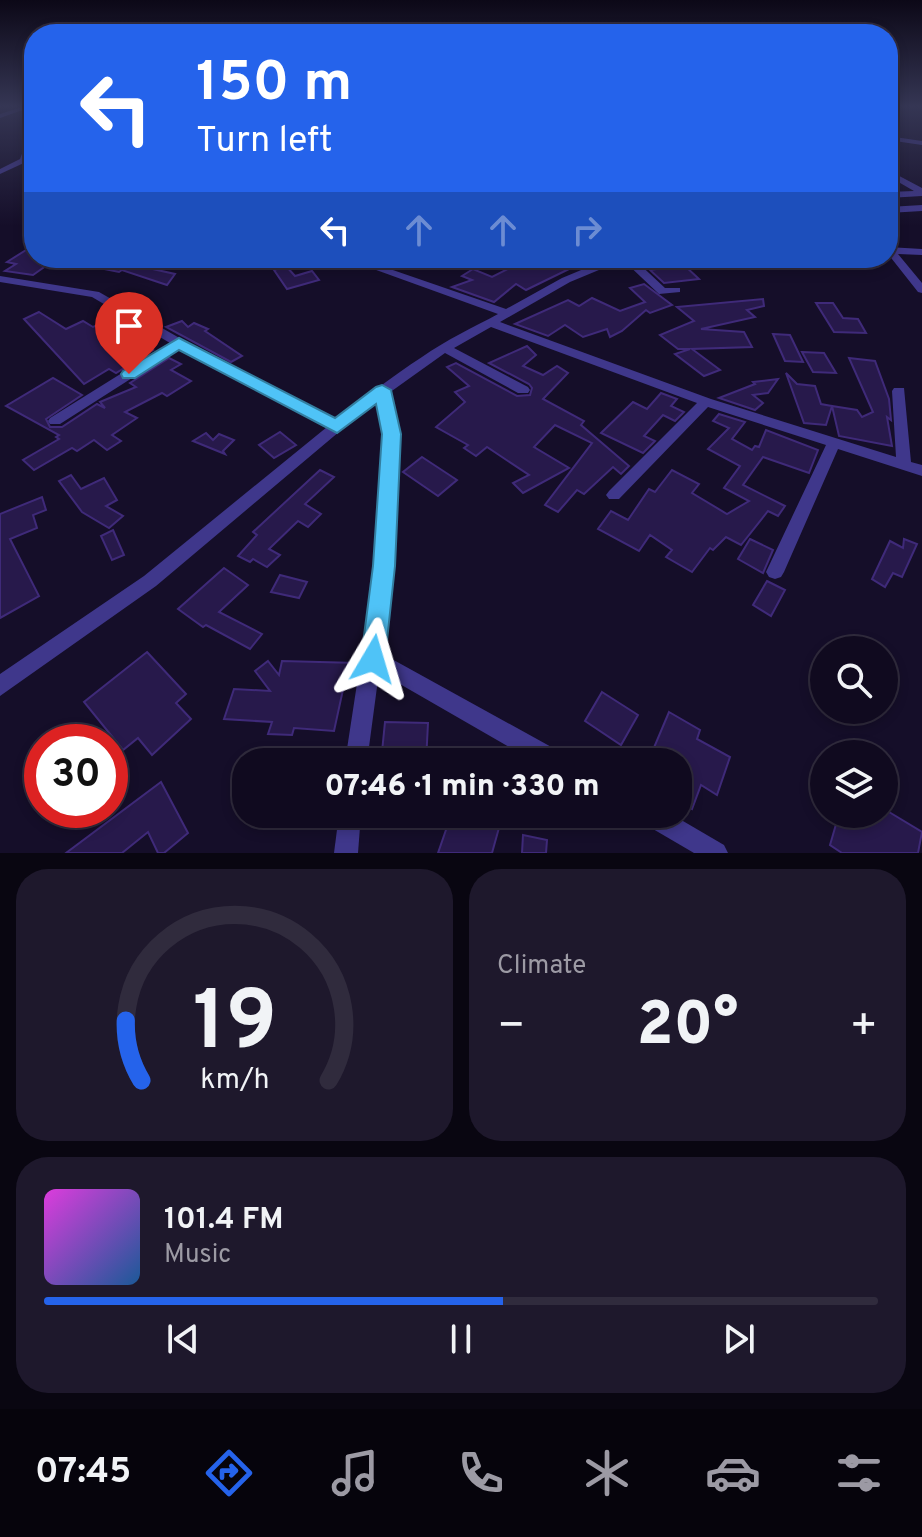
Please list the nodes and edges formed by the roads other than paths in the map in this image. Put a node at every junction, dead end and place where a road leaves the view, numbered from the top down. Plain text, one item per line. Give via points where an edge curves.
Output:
1 (24, 158) edge
2 (0, 172) edge
3 (898, 178) edge
4 (922, 193) edge
5 (898, 194) edge
6 (922, 208) edge
7 (898, 209) edge
8 (898, 251) edge
9 (922, 252) edge
10 (898, 261) edge
11 (377, 268) edge
12 (595, 268) edge
13 (638, 268) edge
14 (0, 279) edge
15 (676, 290) dead end
16 (922, 290) edge
17 (507, 313) junction
18 (488, 322) junction
19 (179, 343) junction
20 (444, 348) junction
21 (382, 390) junction
22 (523, 390) dead end
23 (899, 391) dead end
24 (706, 402) junction
25 (55, 421) dead end
26 (337, 427) junction
27 (834, 443) junction
28 (904, 465) junction
29 (922, 471) edge
30 (614, 495) dead end
31 (775, 572) dead end
32 (373, 659) junction
33 (0, 686) edge
34 (358, 748) edge
35 (531, 748) edge
36 (349, 828) edge
37 (673, 828) edge
38 (346, 853) edge
39 (716, 853) edge

1 - 2 street
3 - 4 street
4 - 5 street
6 - 7 street
8 - 9 street
10 - 16 street
11 - 17 street
12 - 17 street
13 - 15 street via 663,292
14 - 19 street via 89,292
17 - 18 street
18 - 20 street
18 - 24 street
19 - 25 street
19 - 26 street
20 - 21 street
20 - 22 street
21 - 26 street
21 - 32 street via 392,434
23 - 28 street
24 - 27 street
24 - 30 street
26 - 33 street via 150,581
27 - 28 street
27 - 31 street
28 - 29 street
32 - 34 street
32 - 35 street
36 - 38 street
37 - 39 street

